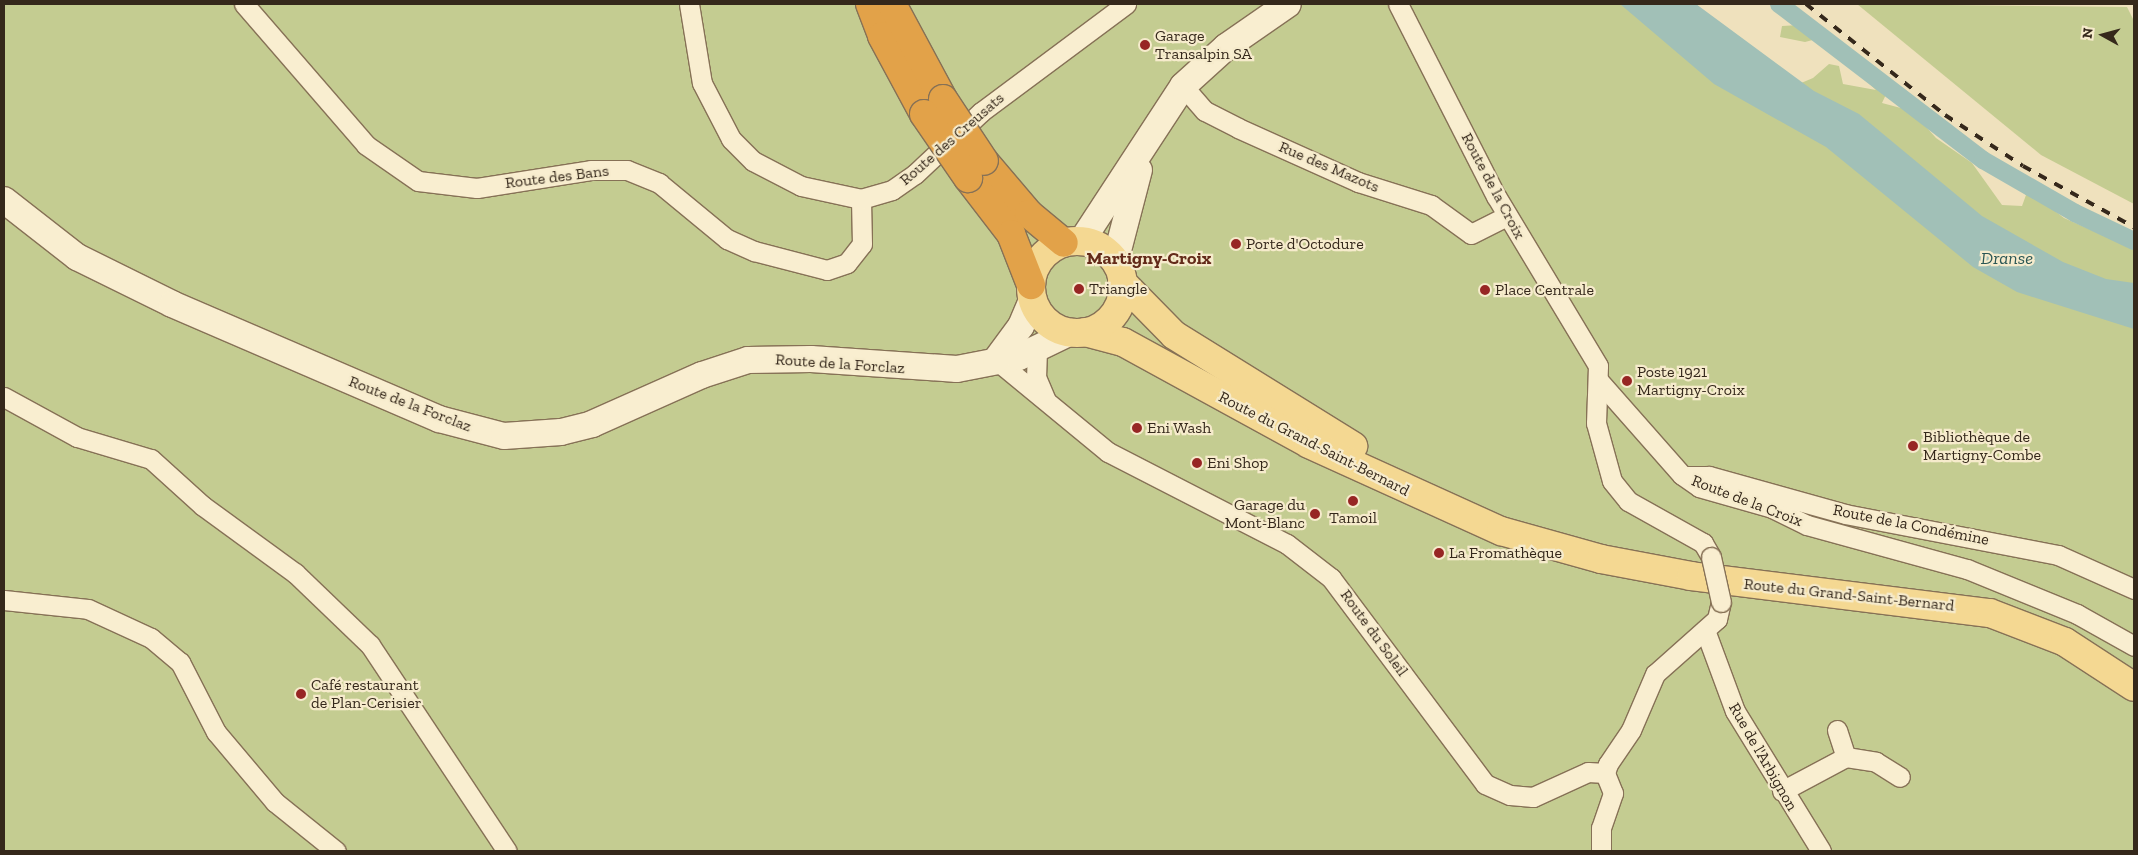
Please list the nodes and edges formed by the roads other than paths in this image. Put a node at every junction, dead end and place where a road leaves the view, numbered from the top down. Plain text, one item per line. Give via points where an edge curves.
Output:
1 (244, 4) edge
2 (689, 4) edge
3 (870, 4) edge
4 (892, 4) edge
5 (1126, 4) edge
6 (1288, 4) edge
7 (1398, 4) edge
8 (1179, 92) junction
9 (933, 107) junction
10 (1148, 135) junction
11 (976, 170) junction
12 (861, 199) junction
13 (4, 200) edge
14 (1507, 216) junction
15 (1072, 242) junction
16 (1118, 272) junction
17 (1032, 292) junction
18 (1078, 332) junction
19 (1037, 350) junction
20 (996, 360) junction
21 (1599, 382) junction
22 (4, 397) edge
23 (1047, 403) junction
24 (1682, 476) junction
25 (1549, 542) junction
26 (2134, 589) edge
27 (4, 600) edge
28 (1705, 630) junction
29 (2134, 646) edge
30 (2134, 688) edge
31 (1837, 730) dead end
32 (1846, 757) junction
33 (1605, 773) junction
34 (1900, 777) dead end
35 (1782, 791) junction
36 (336, 851) edge
37 (507, 851) edge
38 (1601, 851) edge
39 (1821, 851) edge

1 - 12 street, Route des Bans via 366,146 418,181 477,188 591,170 627,170 659,182 727,239 761,253 827,270 847,263 862,244
2 - 12 street, Route des Creusats via 702,83 731,139 753,161 801,186
3 - 9 highway via 882,36
4 - 9 highway
5 - 12 street, Route des Creusats via 980,112 915,174 892,190
6 - 8 main road via 1226,47
7 - 14 street, Route de la Croix
8 - 10 main road
8 - 14 street, Rue des Mazots via 1205,111 1238,128 1358,182 1431,205 1471,234
9 - 11 highway, bridge
10 - 15 main road via 1101,217
10 - 16 main road
11 - 15 highway via 1034,219
11 - 17 highway via 1011,234
13 - 20 main road, Route de la Forclaz via 77,256 163,300 439,419 504,436 561,432 592,424 702,375 748,360 811,359 926,370 968,368
14 - 21 street, Route de la Croix via 1592,355
15 - 16 main road, Route du Grand-Saint-Bernard via 1100,248
15 - 17 main road via 1044,255
16 - 18 main road via 1114,314
16 - 25 main road, Route du Grand-Saint-Bernard via 1174,335 1333,437 1518,522
17 - 18 main road, Route du Grand-Saint-Bernard via 1044,319
17 - 20 main road
18 - 19 main road, Route de la Forclaz
18 - 25 main road, Route du Grand-Saint-Bernard via 1123,342 1297,438 1415,494 1501,531
19 - 20 main road, Route de la Forclaz
19 - 23 street, Route du Soleil via 1036,377
20 - 23 street, Route du Soleil
21 - 24 street, Route de la Croix
21 - 28 street, bridge via 1595,400 1598,436 1617,488 1635,506 1702,544 1711,557 1721,602 1718,619
22 - 37 street via 77,437 133,450 156,462 204,506 296,574 370,645
23 - 33 street, Route du Soleil via 1108,452 1286,544 1331,578 1485,784 1510,795 1533,796 1588,772
24 - 26 street, Route de la Condémine via 1709,476 1845,514 2058,556
24 - 29 street, Route de la Croix via 1699,486 1772,508 1807,525 1967,569 2077,614
25 - 30 main road, Route du Grand-Saint-Bernard via 1601,558 1691,576 1990,613 2066,642
27 - 36 street via 88,608 151,638 180,662 216,732 275,802
28 - 33 street via 1655,674 1631,730
28 - 35 street, Rue de l'Arbignon via 1735,711
31 - 32 street
32 - 34 street via 1876,762
32 - 35 street
33 - 38 street via 1613,793 1601,828
35 - 39 street, Rue de l'Arbignon

